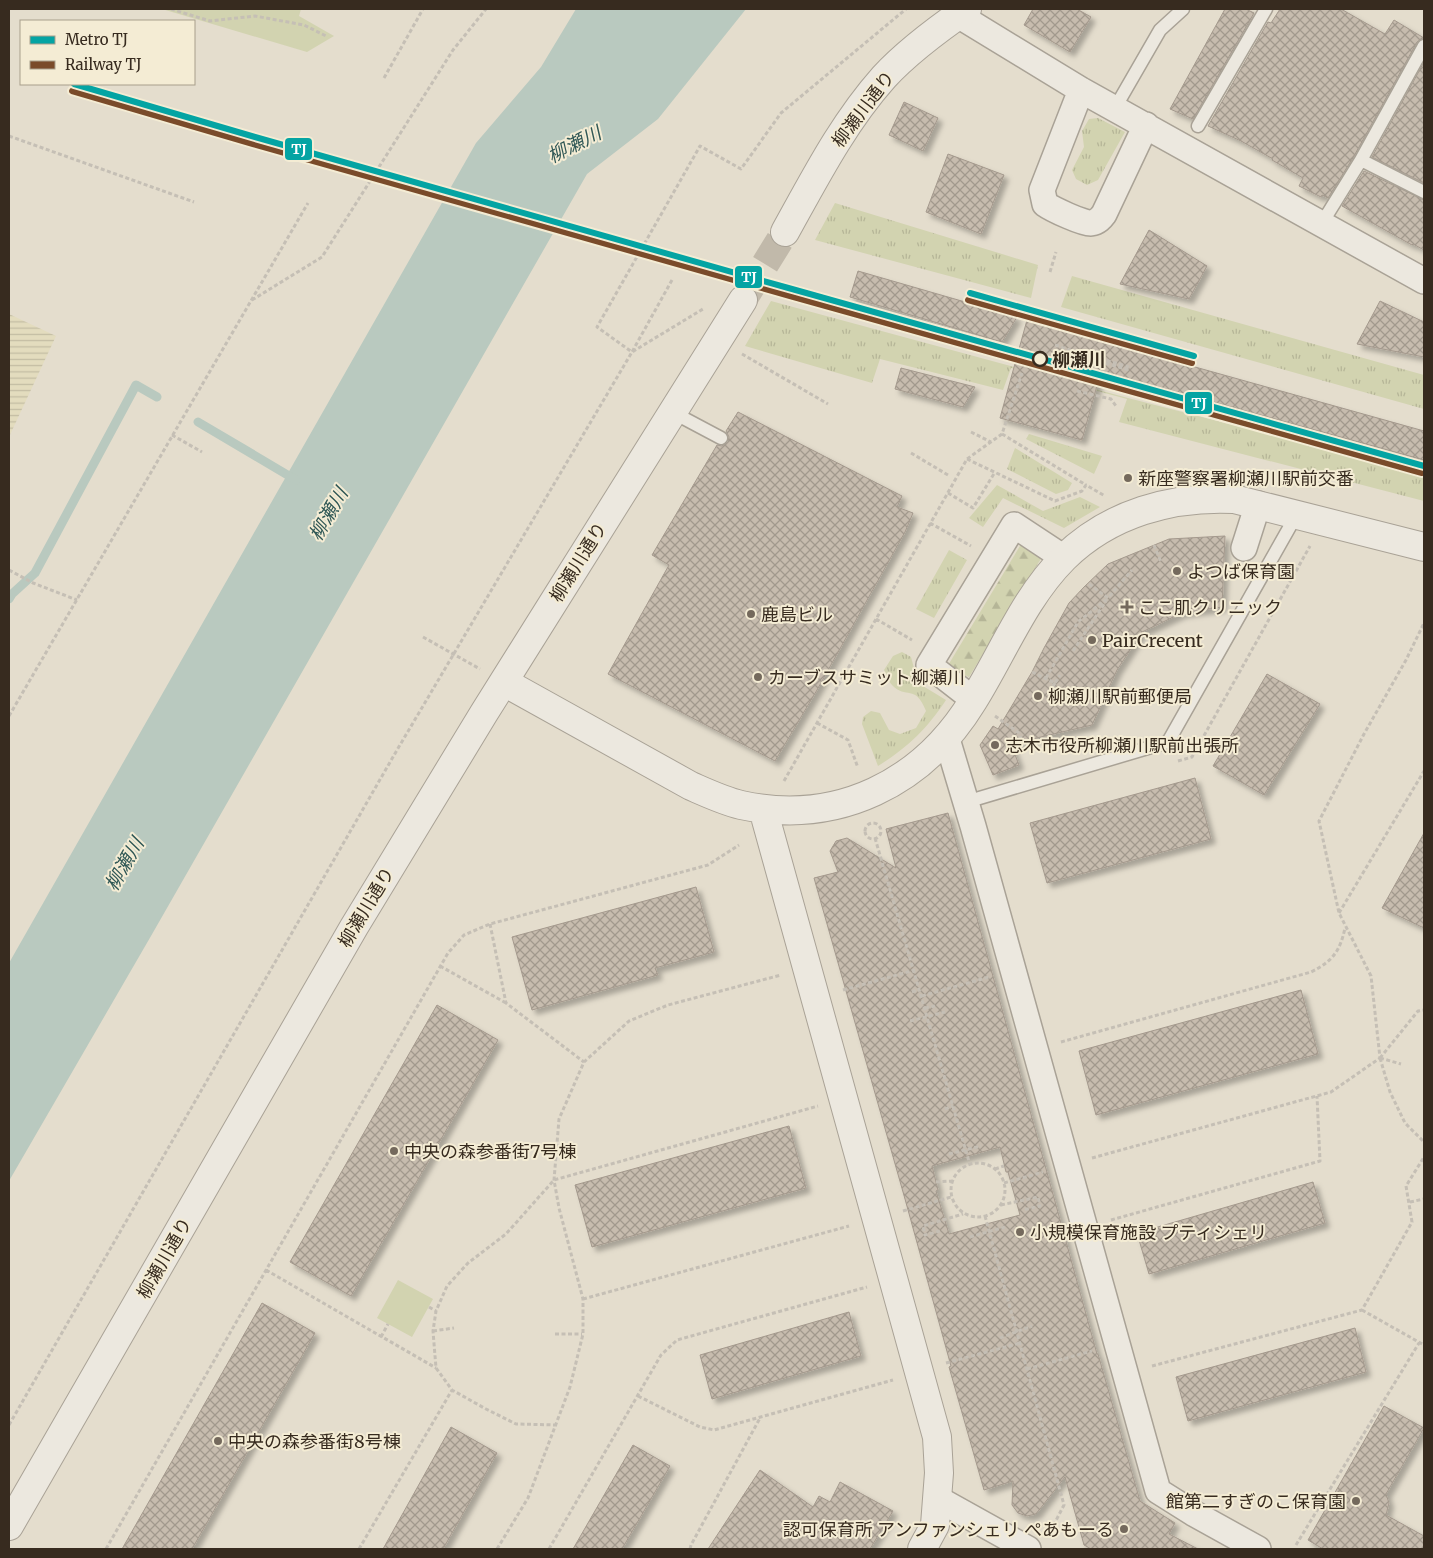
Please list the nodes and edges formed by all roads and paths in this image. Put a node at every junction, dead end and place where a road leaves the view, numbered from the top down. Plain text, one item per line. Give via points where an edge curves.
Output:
1 (171, 9) edge
2 (423, 9) edge
3 (486, 9) edge
4 (906, 9) edge
5 (1183, 9) edge
6 (1266, 9) edge
7 (962, 12) edge
8 (326, 36) dead end
9 (1424, 46) edge
10 (384, 78) dead end
11 (1081, 90) junction
12 (1115, 108) junction
13 (1146, 126) junction
14 (1198, 126) dead end
15 (9, 136) edge
16 (1361, 160) junction
17 (1424, 191) edge
18 (194, 202) dead end
19 (308, 203) dead end
20 (1322, 223) junction
21 (785, 232) tunnel mouth
22 (1056, 252) dead end
23 (1050, 272) dead end
24 (672, 280) dead end
25 (1424, 281) edge
26 (743, 300) tunnel mouth
27 (251, 301) junction
28 (706, 307) dead end
29 (1055, 345) dead end
30 (738, 351) dead end
31 (632, 352) junction
32 (1088, 356) junction
33 (1072, 366) dead end
34 (1129, 369) dead end
35 (1022, 373) dead end
36 (1078, 391) dead end
37 (828, 404) dead end
38 (1116, 406) dead end
39 (672, 412) junction
40 (970, 432) dead end
41 (1002, 434) junction
42 (172, 435) junction
43 (721, 438) dead end
44 (991, 442) junction
45 (202, 452) dead end
46 (912, 453) dead end
47 (967, 459) junction
48 (995, 472) junction
49 (948, 475) dead end
50 (1086, 485) junction
51 (948, 493) junction
52 (1110, 499) dead end
53 (1258, 504) junction
54 (1298, 514) junction
55 (930, 523) junction
56 (1154, 545) dead end
57 (1424, 547) edge
58 (976, 548) dead end
59 (1244, 548) dead end
60 (1064, 558) junction
61 (1161, 562) dead end
62 (9, 570) edge
63 (1132, 570) dead end
64 (1089, 584) dead end
65 (1108, 598) junction
66 (76, 600) junction
67 (876, 620) junction
68 (1424, 623) edge
69 (423, 638) dead end
70 (914, 641) dead end
71 (1073, 651) dead end
72 (454, 654) junction
73 (1032, 672) dead end
74 (1060, 675) dead end
75 (496, 678) junction
76 (1046, 678) junction
77 (1055, 683) junction
78 (1063, 694) dead end
79 (982, 705) junction
80 (9, 716) edge
81 (817, 723) junction
82 (947, 739) junction
83 (1024, 747) dead end
84 (859, 771) dead end
85 (1424, 771) edge
86 (781, 788) dead end
87 (966, 802) junction
88 (763, 809) junction
89 (875, 838) junction
90 (739, 845) dead end
91 (1339, 913) junction
92 (490, 924) junction
93 (1346, 926) junction
94 (440, 966) junction
95 (915, 970) junction
96 (1014, 970) junction
97 (785, 974) dead end
98 (856, 986) junction
99 (920, 989) junction
100 (857, 991) dead end
101 (836, 992) dead end
102 (912, 992) dead end
103 (922, 996) junction
104 (506, 1003) junction
105 (935, 1006) dead end
106 (925, 1008) junction
107 (1424, 1010) edge
108 (945, 1012) dead end
109 (910, 1022) dead end
110 (1053, 1044) dead end
111 (1380, 1058) junction
112 (584, 1062) junction
113 (1402, 1064) dead end
114 (1317, 1096) junction
115 (821, 1105) dead end
116 (953, 1106) junction
117 (945, 1109) dead end
118 (1424, 1142) edge
119 (981, 1146) dead end
120 (948, 1154) dead end
121 (1424, 1157) edge
122 (970, 1164) junction
123 (1068, 1165) junction
124 (1004, 1166) dead end
125 (995, 1169) junction
126 (554, 1180) junction
127 (952, 1181) junction
128 (936, 1182) dead end
129 (1004, 1183) junction
130 (952, 1197) junction
131 (1424, 1199) edge
132 (1410, 1202) junction
133 (1000, 1205) junction
134 (1023, 1210) dead end
135 (898, 1212) dead end
136 (964, 1214) junction
137 (986, 1216) junction
138 (1103, 1222) dead end
139 (855, 1225) dead end
140 (1006, 1227) dead end
141 (940, 1231) dead end
142 (970, 1237) dead end
143 (266, 1270) junction
144 (872, 1285) dead end
145 (583, 1299) junction
146 (429, 1307) dead end
147 (1362, 1310) junction
148 (436, 1311) junction
149 (388, 1324) dead end
150 (1032, 1326) dead end
151 (454, 1328) dead end
152 (434, 1331) junction
153 (555, 1334) dead end
154 (582, 1334) junction
155 (381, 1336) junction
156 (1000, 1338) dead end
157 (1020, 1342) junction
158 (1419, 1343) junction
159 (1118, 1344) junction
160 (1424, 1345) edge
161 (939, 1365) dead end
162 (436, 1368) junction
163 (1144, 1368) dead end
164 (1027, 1369) junction
165 (898, 1378) dead end
166 (452, 1390) junction
167 (638, 1396) junction
168 (761, 1417) junction
169 (557, 1425) junction
170 (9, 1426) edge
171 (938, 1499) junction
172 (9, 1526) edge
173 (1296, 1544) dead end
174 (1037, 1545) edge
175 (106, 1549) edge
176 (358, 1549) edge
177 (497, 1549) edge
178 (549, 1549) edge
179 (690, 1549) edge
180 (922, 1549) edge
181 (1258, 1549) edge

1 - 8 path via 210,21 254,16 304,25
2 - 10 path
3 - 27 path via 453,50 322,257
4 - 31 path via 781,113 741,169 700,146 597,327
5 - 12 lane via 1160,30
6 - 14 lane
7 - 11 street
7 - 21 street, 柳瀬川通り via 899,62 868,96 834,146
9 - 16 lane
11 - 12 street
11 - 13 street via 1042,190 1045,204 1052,208 1090,223 1099,221
12 - 13 street
13 - 20 street
15 - 18 path
16 - 17 lane
16 - 20 lane
19 - 27 path
20 - 25 street
22 - 23 path
24 - 31 path
26 - 39 street, 柳瀬川通り
27 - 42 path
28 - 31 path
29 - 32 path
30 - 37 path
31 - 72 path
32 - 33 path via 1084,369
32 - 34 path
35 - 41 path
36 - 38 path via 1111,399
39 - 43 lane
39 - 75 street, 柳瀬川通り
40 - 44 path
41 - 44 path
41 - 50 path
42 - 45 path
42 - 66 path
44 - 47 path
46 - 49 path
47 - 48 path
47 - 51 path
48 - 50 path via 1055,501 1082,491
48 - 51 path via 972,508
50 - 52 path
51 - 55 path
53 - 54 street
53 - 59 street
53 - 60 street via 1209,498 1164,503 1106,526
54 - 57 street
54 - 87 lane via 1168,742
55 - 58 path
55 - 67 path
56 - 61 path
60 - 79 street via 1036,592
60 - 79 street via 1014,526 929,665
62 - 66 path
63 - 65 path
64 - 65 path
65 - 71 path
65 - 76 path via 1078,622
66 - 80 path
67 - 70 path
67 - 81 path
68 - 91 path via 1319,821
69 - 72 path
72 - 75 path
72 - 170 path
73 - 76 path
74 - 77 path
75 - 88 street via 692,786 739,804
75 - 172 street, 柳瀬川通り
76 - 77 path
77 - 78 path via 1052,688
79 - 82 street
79 - 83 path via 1019,733
81 - 84 path via 848,740
81 - 86 path
82 - 87 street
82 - 88 street via 914,770 866,795 826,807
85 - 91 path
87 - 96 street
88 - 171 street via 937,1437
89 - 89 path via 881,832 880,827 872,823 867,825 866,835
89 - 95 path
90 - 92 path via 708,865
91 - 93 path
92 - 94 path via 464,935
92 - 104 path
93 - 110 path via 1341,945 1330,961 1311,972
93 - 111 path via 1371,976
94 - 104 path
94 - 143 path
95 - 98 path
95 - 99 path
96 - 103 path
96 - 123 street
97 - 112 path via 668,1005 629,1021
98 - 100 path
98 - 101 path
99 - 102 path
99 - 103 path
103 - 106 path
104 - 112 path
105 - 106 path
106 - 116 path
107 - 111 path via 1418,1011
108 - 109 path, bridge
111 - 113 path
111 - 114 path via 1331,1092
111 - 118 path via 1390,1092 1405,1123
112 - 126 path via 559,1118
114 - 123 path
114 - 138 path via 1320,1161
115 - 126 path
116 - 117 path
116 - 122 path
119 - 120 path, bridge
121 - 132 path via 1406,1186
122 - 125 path via 979,1163
122 - 127 path via 962,1168
123 - 129 path
123 - 159 street
124 - 125 path
125 - 129 path
126 - 145 path via 558,1208
126 - 148 path via 506,1234 468,1263 447,1286
127 - 128 path
127 - 130 path
129 - 133 path via 1004,1198
130 - 135 path
130 - 136 path
131 - 132 path
132 - 147 path via 1412,1222
133 - 134 path via 1038,1197 1040,1206
133 - 137 path
136 - 137 path
136 - 141 path via 923,1226 925,1235
137 - 157 path
139 - 145 path
140 - 142 path, bridge
143 - 155 path
143 - 175 path
144 - 167 path via 678,1340 661,1355
145 - 154 path
146 - 148 path
147 - 158 path
147 - 163 path
148 - 152 path
149 - 155 path
150 - 156 path, bridge
151 - 152 path
152 - 162 path
153 - 154 path
154 - 169 path
155 - 162 path
157 - 161 path
157 - 164 path
158 - 160 path
158 - 173 path
159 - 164 path
159 - 181 street via 1158,1491
162 - 166 path
164 - 174 path via 1064,1505
165 - 168 path
166 - 169 path via 516,1424
166 - 176 path
167 - 168 path via 700,1427 714,1430
167 - 178 path
168 - 179 path
169 - 177 path via 528,1498
171 - 174 street
171 - 180 street via 935,1525

